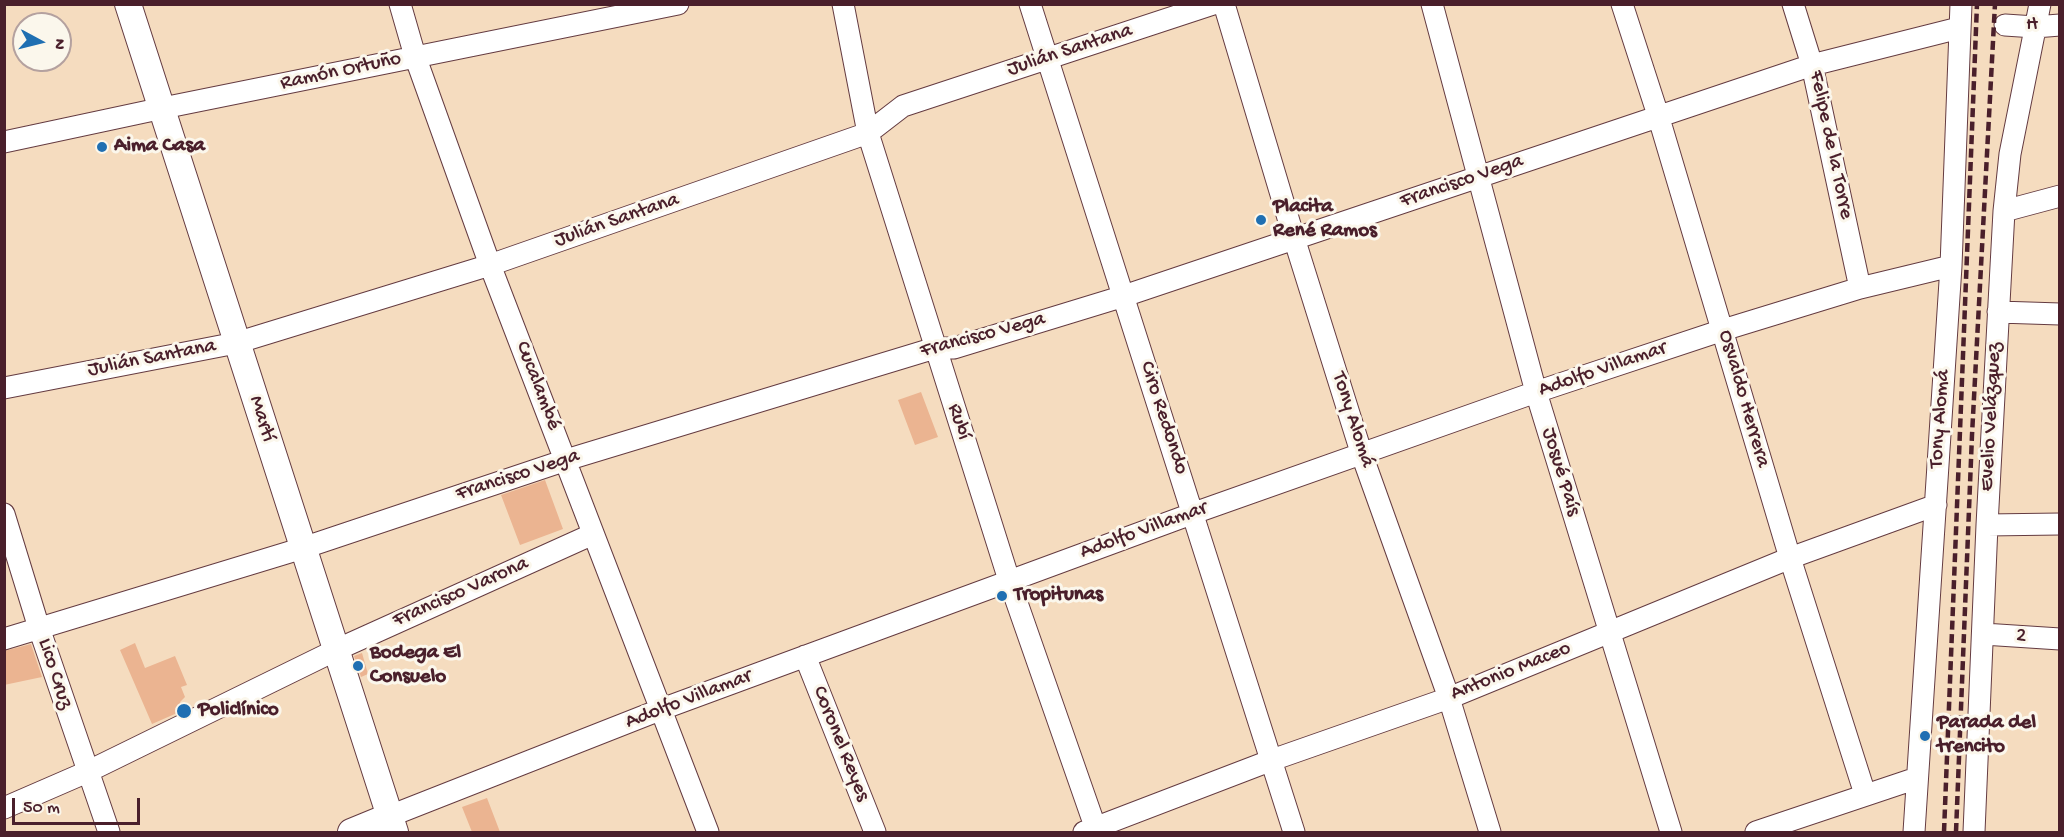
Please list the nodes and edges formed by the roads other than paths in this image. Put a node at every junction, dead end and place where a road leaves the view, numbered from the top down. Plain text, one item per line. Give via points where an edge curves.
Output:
1 (128, 4) edge
2 (400, 4) edge
3 (678, 4) edge
4 (843, 4) edge
5 (1030, 4) edge
6 (1213, 4) edge
7 (1224, 4) edge
8 (1432, 4) edge
9 (1622, 4) edge
10 (1793, 4) edge
11 (1960, 4) edge
12 (2040, 4) edge
13 (2005, 25) dead end
14 (2060, 25) edge
15 (2035, 27) junction
16 (1959, 28) junction
17 (415, 56) junction
18 (1047, 59) junction
19 (1812, 65) junction
20 (163, 108) junction
21 (1658, 115) junction
22 (868, 133) junction
23 (4, 142) edge
24 (1477, 177) junction
25 (2060, 196) edge
26 (2004, 211) junction
27 (1294, 238) junction
28 (490, 265) junction
29 (1951, 266) junction
30 (1860, 288) junction
31 (1124, 296) junction
32 (1998, 312) junction
33 (2060, 314) edge
34 (1723, 330) junction
35 (236, 343) junction
36 (935, 348) junction
37 (4, 388) edge
38 (1536, 392) junction
39 (1362, 455) junction
40 (566, 460) junction
41 (1936, 505) junction
42 (4, 513) edge
43 (1194, 513) junction
44 (2060, 524) edge
45 (1987, 525) junction
46 (593, 534) junction
47 (303, 548) junction
48 (1790, 558) junction
49 (1009, 580) junction
50 (39, 628) junction
51 (1609, 632) junction
52 (1983, 634) junction
53 (4, 639) edge
54 (2060, 639) edge
55 (336, 650) junction
56 (805, 656) junction
57 (1449, 698) junction
58 (662, 710) junction
59 (1272, 760) junction
60 (87, 772) junction
61 (1917, 778) junction
62 (1865, 794) junction
63 (4, 808) edge
64 (392, 824) edge
65 (1092, 831) edge
66 (109, 832) edge
67 (351, 832) edge
68 (708, 832) edge
69 (875, 832) edge
70 (1294, 832) edge
71 (1490, 832) edge
72 (1671, 832) edge
73 (1756, 832) edge
74 (1914, 832) edge
75 (1974, 832) edge

1 - 20 main road, Martí
2 - 17 street, Cucalambé
3 - 17 street, Ramón Ortuño
4 - 22 street, Rubí
5 - 18 street, Ciro Redondo
6 - 18 street, Julián Santana
7 - 27 street, Tony Alomá
8 - 24 street, Josué País
9 - 21 street, Osvaldo Herrera
10 - 19 street, Felipe de la Torre
11 - 16 street, Tony Alomá
12 - 15 street, Evelio Velázquez
13 - 15 street, H
14 - 15 street, H
15 - 26 street, Evelio Velázquez via 2010,154
16 - 19 street, Francisco Vega
16 - 29 street, Tony Alomá
17 - 20 street, Ramón Ortuño
17 - 28 street, Cucalambé
18 - 22 street, Julián Santana via 903,106
18 - 31 street, Ciro Redondo
19 - 21 street, Francisco Vega
19 - 30 street, Felipe de la Torre
20 - 23 street, Ramón Ortuño
20 - 35 main road, Martí
21 - 24 street, Francisco Vega
21 - 34 street, Osvaldo Herrera
22 - 28 street, Julián Santana
22 - 36 street, Rubí
24 - 27 street, Francisco Vega
24 - 38 street, Josué País
25 - 26 street
26 - 32 street, Evelio Velázquez
27 - 31 street, Francisco Vega
27 - 39 street, Tony Alomá
28 - 35 street, Julián Santana
28 - 40 street, Cucalambé
29 - 30 street, Adolfo Villamar
29 - 41 street, Tony Alomá
30 - 34 street, Adolfo Villamar
31 - 36 street, Francisco Vega via 954,348
31 - 43 street, Ciro Redondo
32 - 33 street
32 - 45 street, Evelio Velázquez
34 - 38 street, Adolfo Villamar
34 - 48 street, Osvaldo Herrera
35 - 37 street, Julián Santana
35 - 47 main road, Martí
36 - 40 street, Francisco Vega
36 - 49 street, Rubí
38 - 39 street, Adolfo Villamar
38 - 51 street, Josué País
39 - 43 street, Adolfo Villamar
39 - 57 street, Tony Alomá
40 - 46 street, Cucalambé
40 - 47 street, Francisco Vega
41 - 48 street, Antonio Maceo
41 - 61 street, Tony Alomá
42 - 50 street, Lico Cruz
43 - 49 street, Adolfo Villamar
43 - 59 street, Ciro Redondo
44 - 45 street
45 - 52 street, Evelio Velázquez
46 - 55 street, Francisco Varona
46 - 58 street, Cucalambé
47 - 50 street, Francisco Vega
47 - 55 main road, Martí
48 - 51 street, Antonio Maceo
48 - 62 street, Osvaldo Herrera
49 - 56 street, Adolfo Villamar
49 - 65 street, Rubí
50 - 53 street, Francisco Vega
50 - 60 street, Lico Cruz
51 - 57 street, Antonio Maceo
51 - 72 street, Josué País
52 - 54 street, 2
52 - 75 street, Evelio Velázquez
55 - 60 street, Francisco Varona
55 - 64 main road, Martí
56 - 58 street, Adolfo Villamar
56 - 69 street, Coronel Reyes
57 - 59 street, Antonio Maceo
57 - 71 street, Tony Alomá
58 - 64 street, Adolfo Villamar
58 - 68 street, Cucalambé
59 - 65 street, Antonio Maceo
59 - 70 street, Ciro Redondo
60 - 63 street, Francisco Varona
60 - 66 street, Lico Cruz
61 - 62 street
61 - 74 street, Tony Alomá
62 - 73 street
64 - 67 main road, Adolfo Villamar

